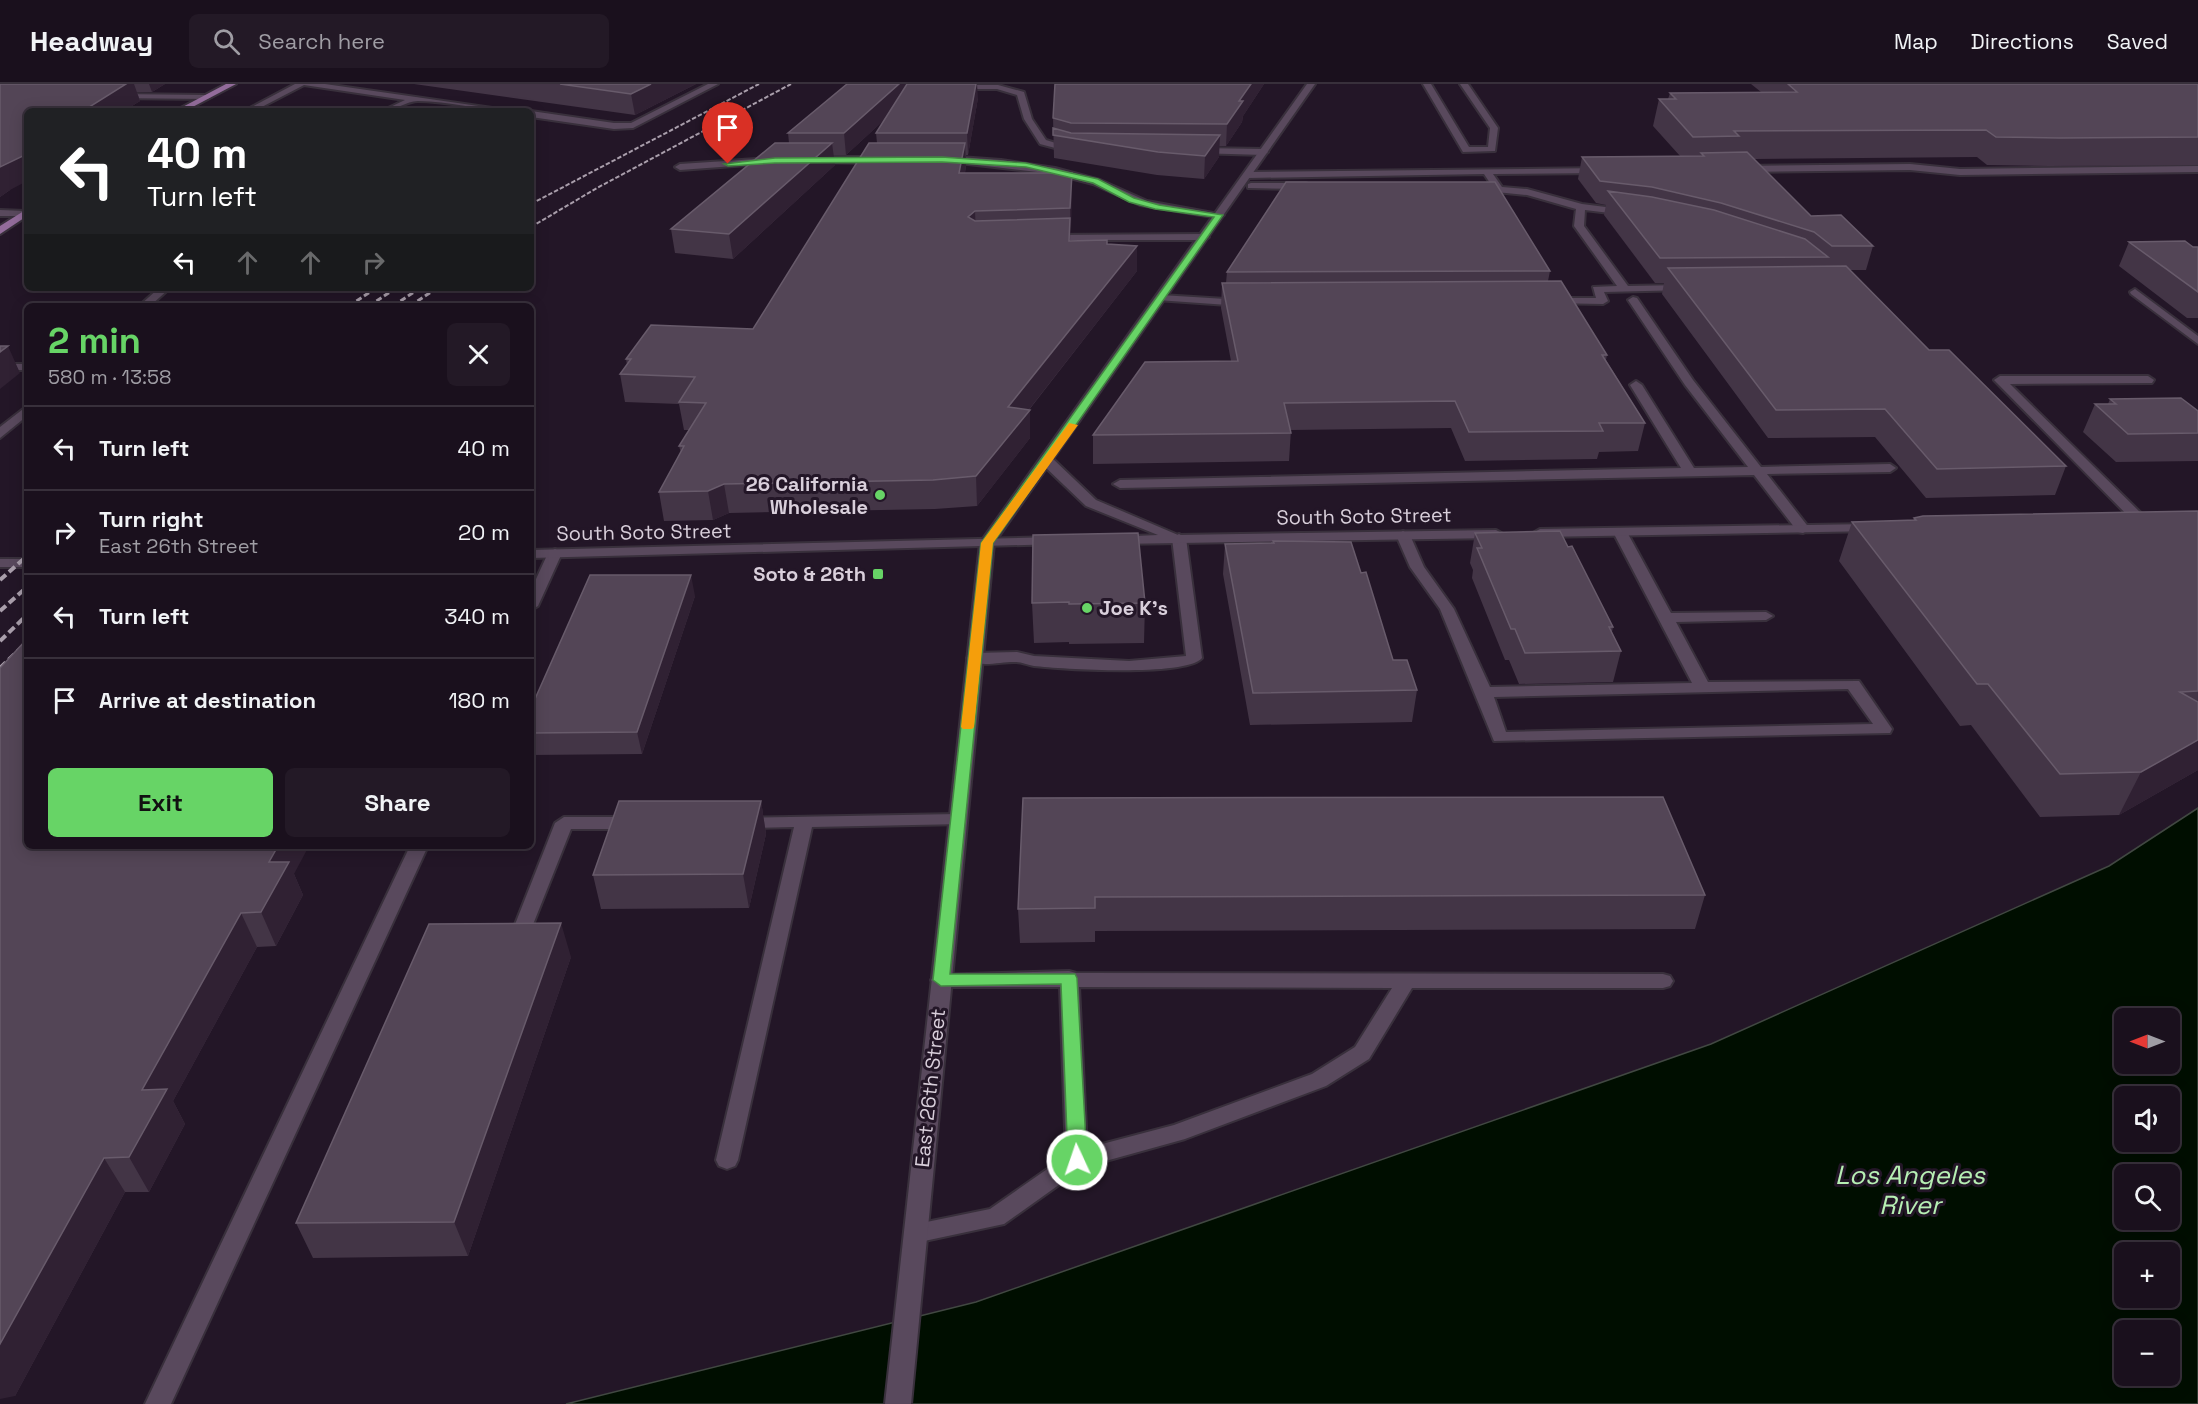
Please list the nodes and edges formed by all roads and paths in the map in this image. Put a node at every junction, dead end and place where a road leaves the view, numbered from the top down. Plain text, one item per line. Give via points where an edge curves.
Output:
1 (232, 84) edge
2 (301, 84) edge
3 (307, 84) edge
4 (714, 84) edge
5 (1311, 84) edge
6 (1427, 84) edge
7 (1464, 84) edge
8 (941, 87) edge
9 (1010, 87) edge
10 (105, 96) edge
11 (207, 97) junction
12 (417, 98) junction
13 (185, 108) edge
14 (254, 108) edge
15 (393, 108) edge
16 (488, 108) edge
17 (534, 114) edge
18 (1083, 150) edge
19 (1188, 151) edge
20 (1264, 152) junction
21 (930, 159) edge
22 (787, 160) edge
23 (799, 160) edge
24 (894, 160) edge
25 (680, 167) dead end
26 (1733, 169) edge
27 (2198, 169) edge
28 (1616, 170) edge
29 (1486, 172) junction
30 (1248, 175) junction
31 (1240, 185) junction
32 (1323, 187) edge
33 (1487, 190) edge
34 (1499, 190) junction
35 (1581, 207) junction
36 (0, 213) edge
37 (24, 213) edge
38 (1636, 213) edge
39 (24, 214) edge
40 (1219, 215) junction
41 (0, 231) edge
42 (1204, 237) junction
43 (1035, 238) edge
44 (1696, 288) edge
45 (1625, 289) junction
46 (162, 291) edge
47 (2135, 292) dead end
48 (1161, 298) junction
49 (1633, 300) dead end
50 (1544, 301) edge
51 (148, 303) edge
52 (1258, 303) edge
53 (2198, 341) edge
54 (0, 367) edge
55 (24, 367) edge
56 (2148, 380) dead end
57 (1636, 386) dead end
58 (24, 413) edge
59 (0, 434) edge
60 (1047, 461) junction
61 (1890, 468) dead end
62 (1759, 471) junction
63 (1690, 472) junction
64 (1120, 484) dead end
65 (2121, 525) edge
66 (1885, 528) edge
67 (1803, 529) junction
68 (1620, 532) junction
69 (1528, 533) edge
70 (1506, 534) edge
71 (1402, 535) junction
72 (1179, 538) junction
73 (1108, 540) edge
74 (1072, 541) edge
75 (987, 543) junction
76 (555, 553) junction
77 (534, 554) edge
78 (0, 563) edge
79 (24, 563) edge
80 (534, 599) edge
81 (1766, 616) dead end
82 (1665, 618) junction
83 (975, 658) junction
84 (1702, 687) junction
85 (1484, 692) junction
86 (958, 820) junction
87 (724, 822) edge
88 (804, 822) junction
89 (655, 823) edge
90 (418, 849) edge
91 (523, 927) edge
92 (1069, 978) junction
93 (1407, 979) junction
94 (941, 980) junction
95 (1663, 981) dead end
96 (727, 1160) dead end
97 (1077, 1160) junction
98 (915, 1233) junction
99 (159, 1404) edge
100 (898, 1404) edge

1 - 11 main road
2 - 14 street
3 - 12 street
4 - 17 street via 633,125 614,126
5 - 20 street
6 - 7 street via 1466,150 1492,150 1494,128
8 - 9 street
9 - 18 street via 1021,94 1028,119 1043,142
10 - 11 street
11 - 13 main road
12 - 15 street
12 - 16 street
19 - 20 street
20 - 30 street
21 - 40 street via 1026,165 1096,181 1131,200 1158,207
22 - 25 street
23 - 24 street
26 - 27 street
28 - 29 street
29 - 30 street
29 - 34 street
30 - 31 street
31 - 32 street
31 - 40 street
33 - 34 street
34 - 35 street via 1527,192
35 - 38 street
35 - 45 street via 1579,226
36 - 37 street
39 - 41 main road
40 - 42 street
42 - 43 street
42 - 48 street
44 - 45 street
45 - 50 street via 1597,289 1603,301
46 - 51 street
47 - 53 street
48 - 52 street
48 - 60 street
49 - 62 street via 1689,382
54 - 55 street
56 - 65 street via 2000,380 2150,524
57 - 63 street
58 - 59 street
60 - 72 street via 1091,503
60 - 75 street
61 - 62 street
62 - 63 street
62 - 67 street
63 - 64 street
66 - 67 street
67 - 68 street
68 - 69 street
68 - 82 street
70 - 71 street, South Soto Street
71 - 72 street, South Soto Street
71 - 85 street via 1417,567 1447,609
72 - 73 street, South Soto Street
72 - 83 street via 1194,658 1178,663 1128,666 1017,657
74 - 75 street, South Soto Street
75 - 76 street, South Soto Street
75 - 83 street, East 26th Street
76 - 77 street, South Soto Street
76 - 80 street
78 - 79 street
81 - 82 street
82 - 84 street
83 - 86 street, East 26th Street
84 - 85 street
84 - 85 street via 1853,684 1884,729 1500,737
86 - 88 street
86 - 94 street, East 26th Street
87 - 88 street
88 - 96 street
89 - 91 street via 564,823
90 - 99 street
92 - 93 street
92 - 94 street
92 - 97 street
93 - 95 street
93 - 97 street via 1362,1053 1319,1080 1177,1133
94 - 98 street, East 26th Street
97 - 98 street via 996,1217
98 - 100 street, East 26th Street

